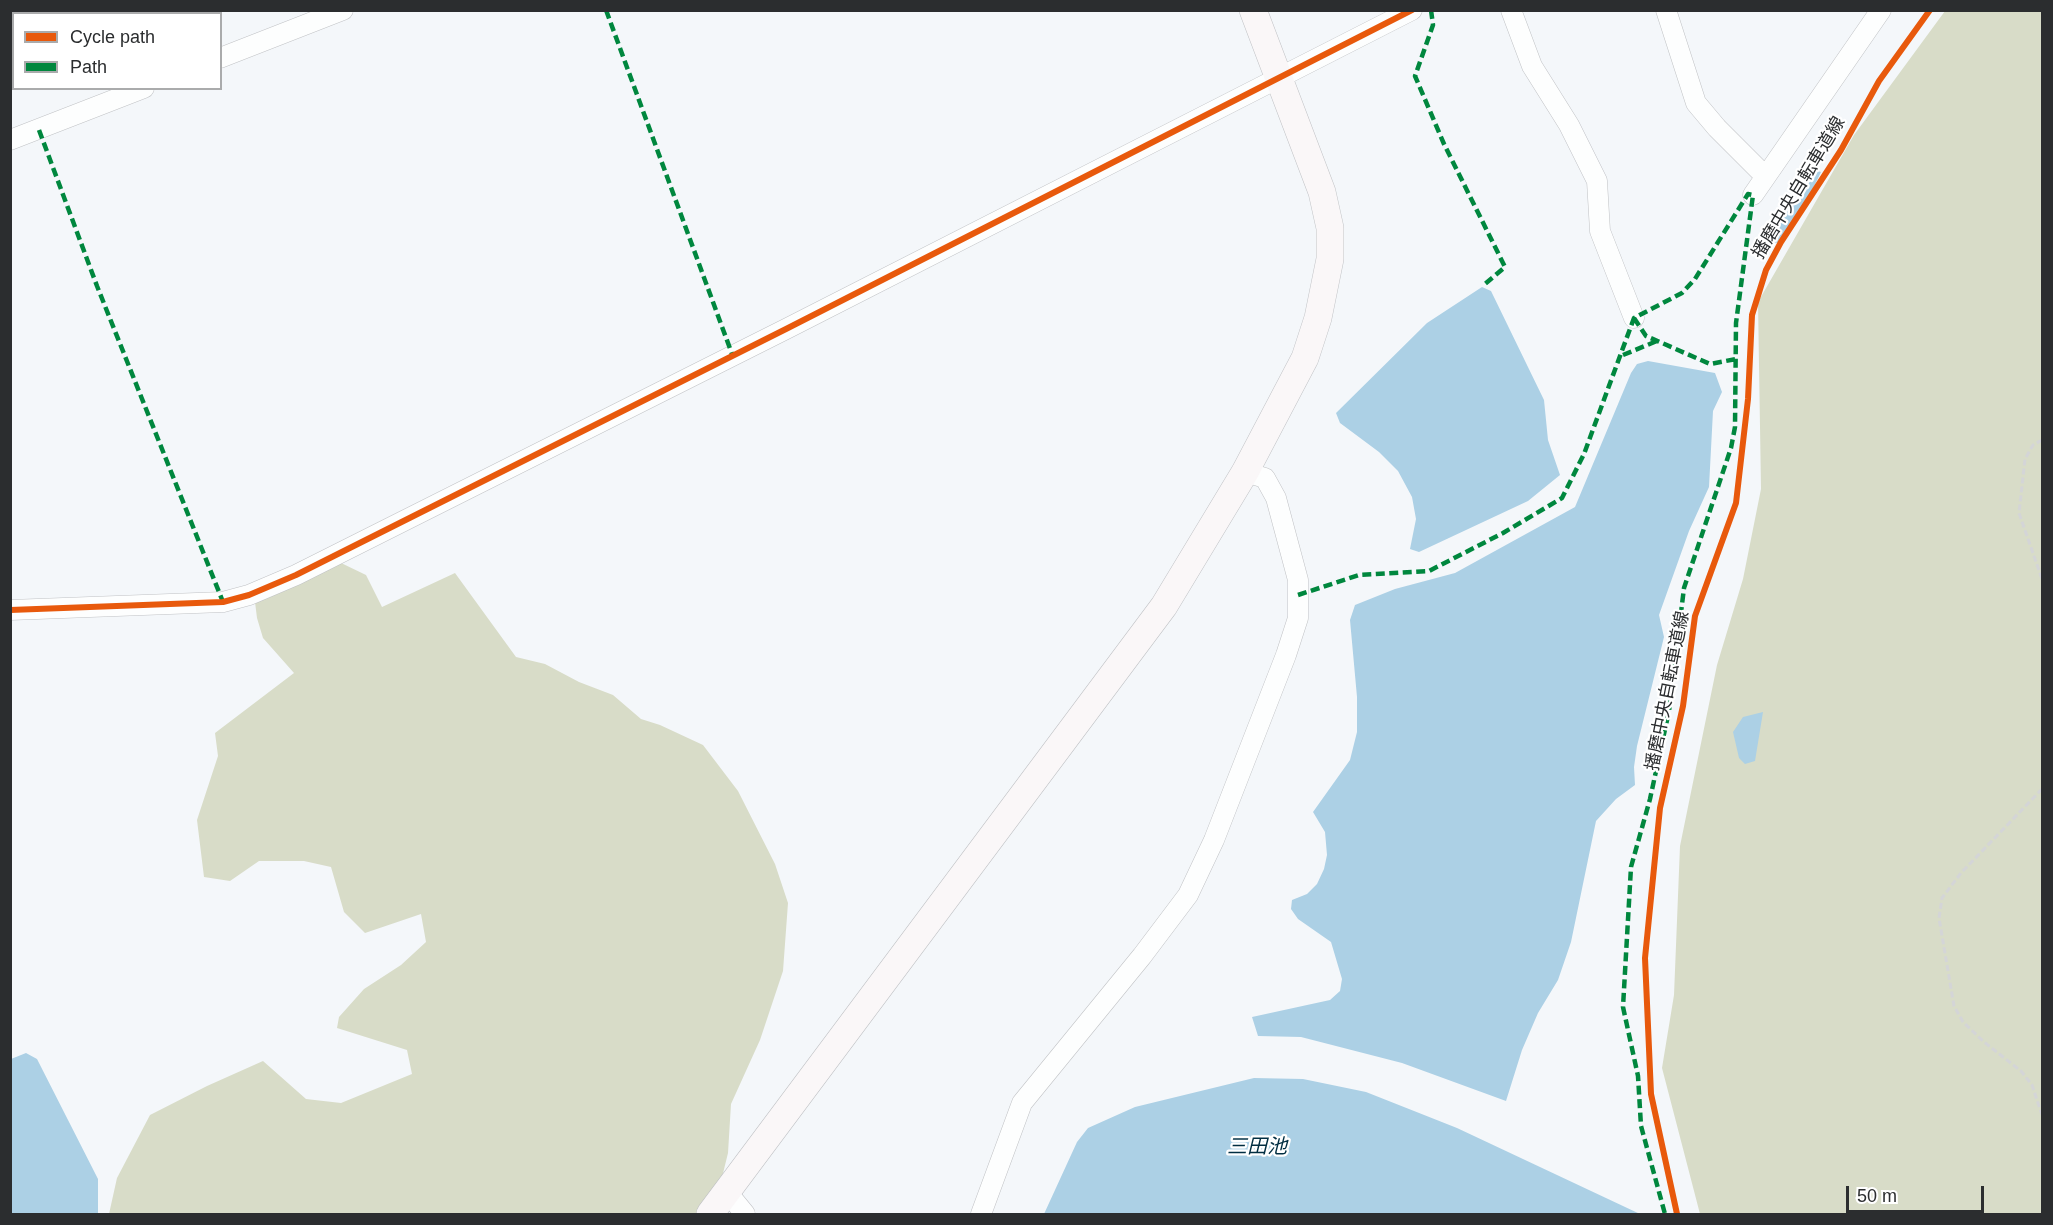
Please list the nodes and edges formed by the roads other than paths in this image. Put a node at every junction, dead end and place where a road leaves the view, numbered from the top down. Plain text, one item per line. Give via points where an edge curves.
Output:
1 (343, 10) edge
2 (1253, 10) edge
3 (1412, 10) edge
4 (1511, 10) edge
5 (1666, 10) edge
6 (1881, 10) edge
7 (222, 57) edge
8 (1280, 79) junction
9 (139, 90) edge
10 (10, 140) edge
11 (1765, 176) junction
12 (1754, 195) dead end
13 (1635, 318) dead end
14 (1245, 472) junction
15 (10, 610) edge
16 (727, 1192) junction
17 (710, 1215) edge
18 (745, 1215) edge
19 (981, 1215) edge

1 - 7 street
2 - 8 street
3 - 8 street
4 - 13 street via 1532,66 1569,125 1597,181 1600,231
5 - 11 street via 1696,103
6 - 11 street via 1788,149
8 - 14 street via 1322,192 1330,228 1330,259 1305,358
8 - 15 street via 249,596 222,602
9 - 10 street
11 - 12 street
14 - 16 street via 1164,606
14 - 19 street via 1265,478 1276,498 1298,580 1298,618 1286,655 1214,840 1188,895 1022,1103
16 - 17 street
16 - 18 street

